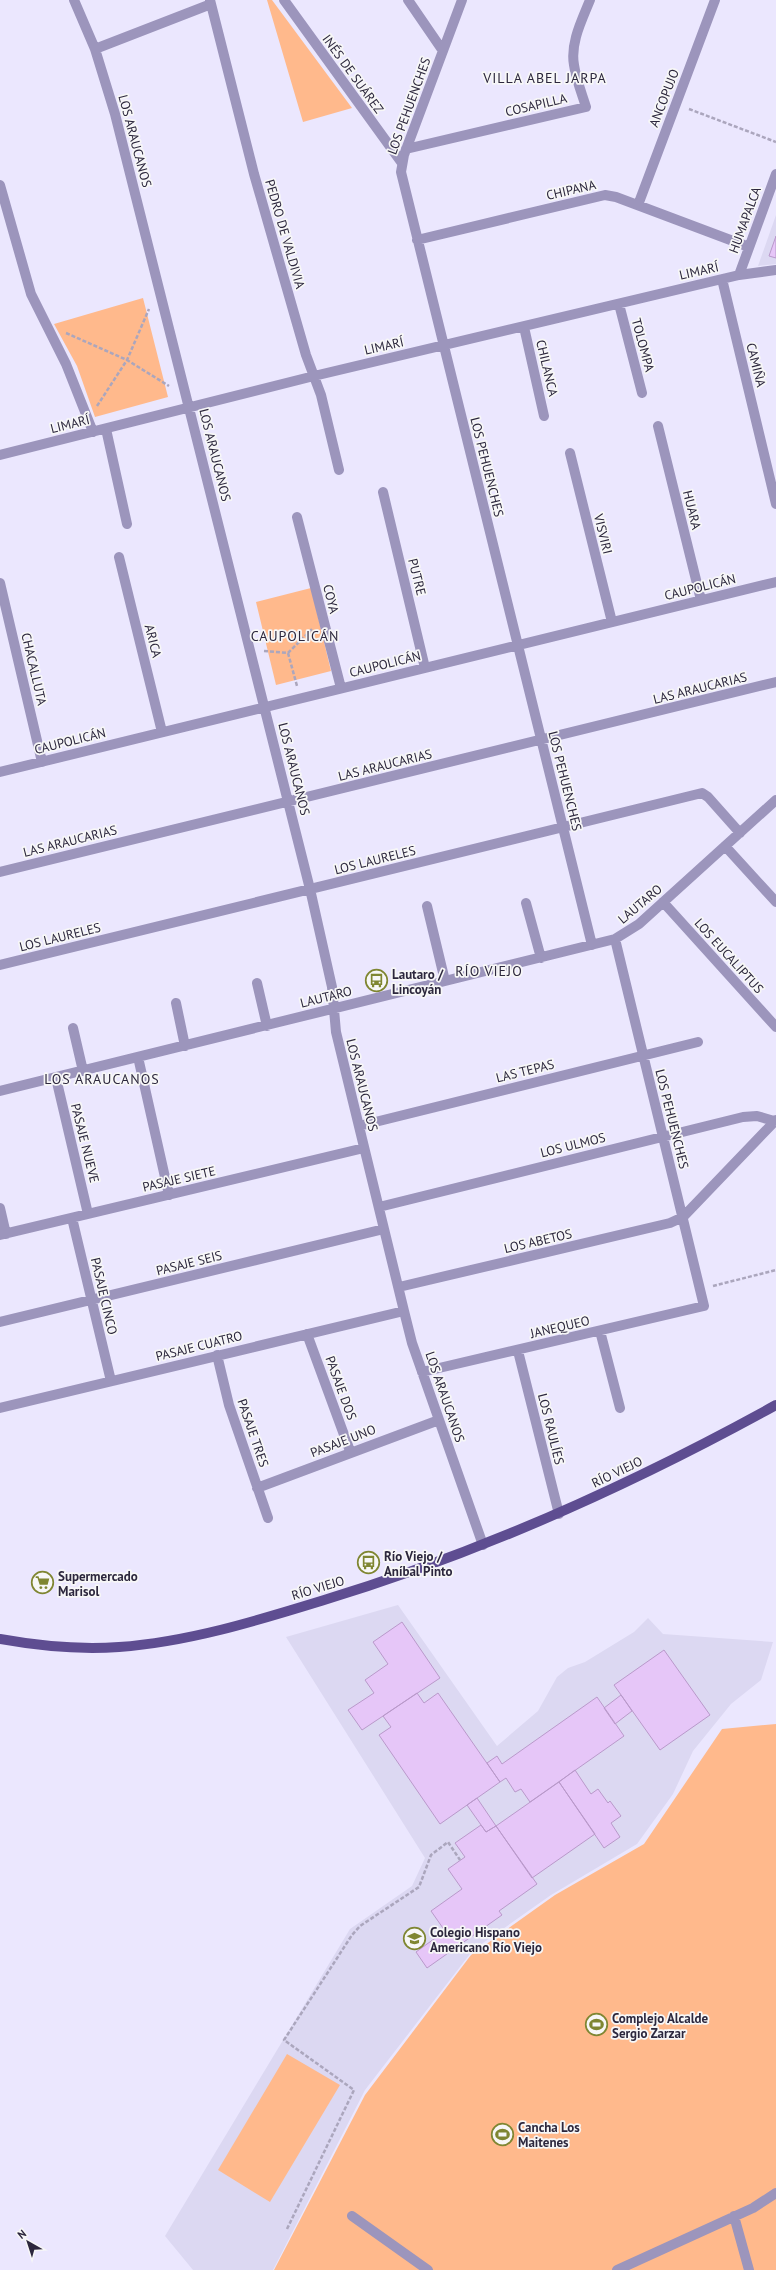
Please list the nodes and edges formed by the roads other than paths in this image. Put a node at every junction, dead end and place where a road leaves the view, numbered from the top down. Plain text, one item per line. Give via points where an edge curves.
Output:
1 (74, 0) edge
2 (284, 0) edge
3 (408, 0) edge
4 (462, 0) edge
5 (590, 0) edge
6 (715, 0) edge
7 (211, 2) edge
8 (95, 49) junction
9 (443, 51) junction
10 (406, 149) junction
11 (402, 163) junction
12 (776, 174) edge
13 (0, 185) edge
14 (638, 205) junction
15 (417, 240) junction
16 (749, 246) junction
17 (776, 270) edge
18 (739, 275) junction
19 (722, 279) junction
20 (619, 304) junction
21 (524, 327) junction
22 (443, 346) junction
23 (314, 376) junction
24 (642, 393) dead end
25 (189, 403) junction
26 (544, 416) dead end
27 (658, 426) dead end
28 (106, 429) junction
29 (93, 432) junction
30 (570, 453) dead end
31 (0, 455) edge
32 (339, 470) dead end
33 (382, 492) dead end
34 (776, 504) edge
35 (296, 517) dead end
36 (127, 524) dead end
37 (119, 557) dead end
38 (776, 582) edge
39 (0, 583) edge
40 (701, 600) junction
41 (612, 622) junction
42 (518, 645) junction
43 (425, 668) junction
44 (776, 682) edge
45 (341, 688) junction
46 (265, 708) junction
47 (162, 732) junction
48 (541, 740) junction
49 (42, 762) junction
50 (0, 772) edge
51 (776, 800) edge
52 (288, 802) junction
53 (563, 828) junction
54 (740, 833) junction
55 (725, 846) junction
56 (0, 872) edge
57 (310, 889) junction
58 (663, 902) junction
59 (776, 902) edge
60 (526, 903) dead end
61 (427, 906) dead end
62 (615, 939) junction
63 (592, 945) junction
64 (541, 958) junction
65 (0, 965) edge
66 (445, 981) junction
67 (257, 983) dead end
68 (176, 1003) dead end
69 (334, 1009) junction
70 (267, 1026) junction
71 (776, 1027) edge
72 (73, 1028) dead end
73 (698, 1042) dead end
74 (185, 1046) junction
75 (643, 1055) junction
76 (138, 1058) junction
77 (83, 1071) junction
78 (56, 1078) junction
79 (0, 1091) edge
80 (775, 1120) edge
81 (359, 1126) junction
82 (663, 1137) junction
83 (364, 1148) junction
84 (169, 1195) junction
85 (379, 1207) junction
86 (0, 1208) edge
87 (88, 1214) junction
88 (683, 1217) junction
89 (72, 1218) junction
90 (384, 1229) junction
91 (3, 1234) edge
92 (399, 1287) junction
93 (92, 1299) junction
94 (704, 1306) joint
95 (404, 1311) junction
96 (0, 1322) edge
97 (600, 1331) junction
98 (307, 1334) junction
99 (518, 1351) junction
100 (217, 1355) junction
101 (422, 1372) junction
102 (111, 1381) junction
103 (776, 1405) edge
104 (0, 1408) edge
105 (620, 1408) dead end
106 (439, 1420) junction
107 (350, 1451) junction
108 (257, 1488) junction
109 (559, 1514) junction
110 (268, 1518) dead end
111 (483, 1545) junction
112 (0, 1639) edge
113 (776, 2193) edge
114 (352, 2216) dead end
115 (734, 2216) junction
116 (428, 2270) edge
117 (617, 2270) edge
118 (749, 2270) edge

1 - 8 street, LOS ARAUCANOS
2 - 11 street, INÉS DE SUÁREZ
3 - 9 street
4 - 9 street, LOS PEHUENCHES
5 - 10 street, COSAPILLA via 573,51 574,65 586,107
6 - 14 street, ANCOPUJO
7 - 8 street, PEDRO DE VALDIVIA
7 - 23 street, PEDRO DE VALDIVIA via 254,174
8 - 25 street, LOS ARAUCANOS via 115,114
9 - 10 street, LOS PEHUENCHES
10 - 11 street, LOS PEHUENCHES
11 - 15 street, LOS PEHUENCHES via 402,182
12 - 16 street, HUMAPALCA
13 - 29 street via 31,294 66,364
14 - 15 street, CHIPANA via 616,197 597,197
14 - 16 street, CHIPANA
15 - 22 street, LOS PEHUENCHES
16 - 18 street, HUMAPALCA
17 - 18 street, LIMARÍ
18 - 19 street, LIMARÍ
19 - 20 street, LIMARÍ
19 - 34 street, CAMIÑA
20 - 21 street, LIMARÍ
20 - 24 street, TOLOMPA
21 - 22 street, LIMARÍ
21 - 26 street, CHILANCA
22 - 23 street, LIMARÍ
22 - 42 street, LOS PEHUENCHES
23 - 25 street, LIMARÍ
23 - 32 street, PEDRO DE VALDIVIA
25 - 28 street, LIMARÍ
25 - 46 street, LOS ARAUCANOS
27 - 40 street, HUARA
28 - 29 street, LIMARÍ
28 - 36 street
29 - 31 street, LIMARÍ
30 - 41 street, VISVIRI
33 - 43 street, PUTRE
35 - 45 street, COYA
37 - 47 street, ARICA
38 - 40 street, CAUPOLICÁN
39 - 49 street, CHACALLUTA
40 - 41 street, CAUPOLICÁN
41 - 42 street, CAUPOLICÁN
42 - 43 street, CAUPOLICÁN
42 - 48 street, LOS PEHUENCHES
43 - 45 street, CAUPOLICÁN
44 - 48 street, LAS ARAUCARIAS
45 - 46 street, CAUPOLICÁN
46 - 47 street, CAUPOLICÁN
46 - 52 street, LOS ARAUCANOS
47 - 49 street, CAUPOLICÁN
48 - 52 street, LAS ARAUCARIAS
48 - 53 street, LOS PEHUENCHES
49 - 50 street, CAUPOLICÁN
51 - 54 street, LAUTARO
52 - 56 street, LAS ARAUCARIAS
52 - 57 street, LOS ARAUCANOS
53 - 54 street, LOS LAURELES via 702,794 708,797
53 - 57 street, LOS LAURELES
53 - 63 street, LOS PEHUENCHES
54 - 55 street, LAUTARO
55 - 58 street, LAUTARO
55 - 59 street
57 - 65 street, LOS LAURELES
57 - 69 street, LOS ARAUCANOS via 332,987
58 - 62 street, LAUTARO via 639,924
58 - 71 street, LOS EUCALIPTUS
60 - 64 street
61 - 66 street
62 - 63 street, LAUTARO
62 - 75 street, LOS PEHUENCHES
63 - 64 street, LAUTARO
64 - 66 street, LAUTARO
66 - 69 street, LAUTARO
67 - 70 street
68 - 74 street
69 - 70 street, LAUTARO
69 - 81 street, LOS ARAUCANOS via 336,1032
70 - 74 street, LAUTARO
72 - 77 street
73 - 75 street, LAS TEPAS
74 - 76 street, LAUTARO
75 - 81 street, LAS TEPAS
75 - 82 street, LOS PEHUENCHES
76 - 77 street, LAUTARO
76 - 84 street
77 - 78 street, LAUTARO
78 - 79 street, LAUTARO
78 - 87 street, PASAJE NUEVE
80 - 82 street, LOS ULMOS via 750,1116
80 - 88 street
81 - 83 street, LOS ARAUCANOS
82 - 85 street, LOS ULMOS
82 - 88 street, LOS PEHUENCHES
83 - 84 street, PASAJE SIETE
83 - 85 street, LOS ARAUCANOS
84 - 87 street, PASAJE SIETE
85 - 90 street, LOS ARAUCANOS
86 - 91 street
87 - 89 street, PASAJE SIETE
88 - 92 street, LOS ABETOS via 670,1224
88 - 94 street, LOS PEHUENCHES
89 - 91 street, PASAJE SIETE
89 - 93 street, PASAJE CINCO
90 - 92 street, LOS ARAUCANOS
90 - 93 street, PASAJE SEIS
92 - 95 street, LOS ARAUCANOS
93 - 96 street, PASAJE SEIS
93 - 102 street, PASAJE CINCO
94 - 97 street, JANEQUEO
95 - 98 street, PASAJE CUATRO
95 - 101 street, LOS ARAUCANOS
97 - 99 street, JANEQUEO
97 - 105 street
98 - 100 street, PASAJE CUATRO
98 - 107 street, PASAJE DOS
99 - 101 street, JANEQUEO
99 - 109 street, LOS RAULÍES
100 - 102 street, PASAJE CUATRO
100 - 108 street, PASAJE TRES via 229,1405
101 - 106 street, LOS ARAUCANOS
102 - 104 street, PASAJE CUATRO
103 - 109 main road, RÍO VIEJO
106 - 107 street, PASAJE UNO
106 - 111 street, LOS ARAUCANOS
107 - 108 street, PASAJE UNO
108 - 110 street, PASAJE TRES
109 - 111 main road, RÍO VIEJO
111 - 112 main road, RÍO VIEJO via 406,1574 218,1630 120,1647 44,1646
113 - 115 street via 753,2208
114 - 116 street
115 - 117 street
115 - 118 street

